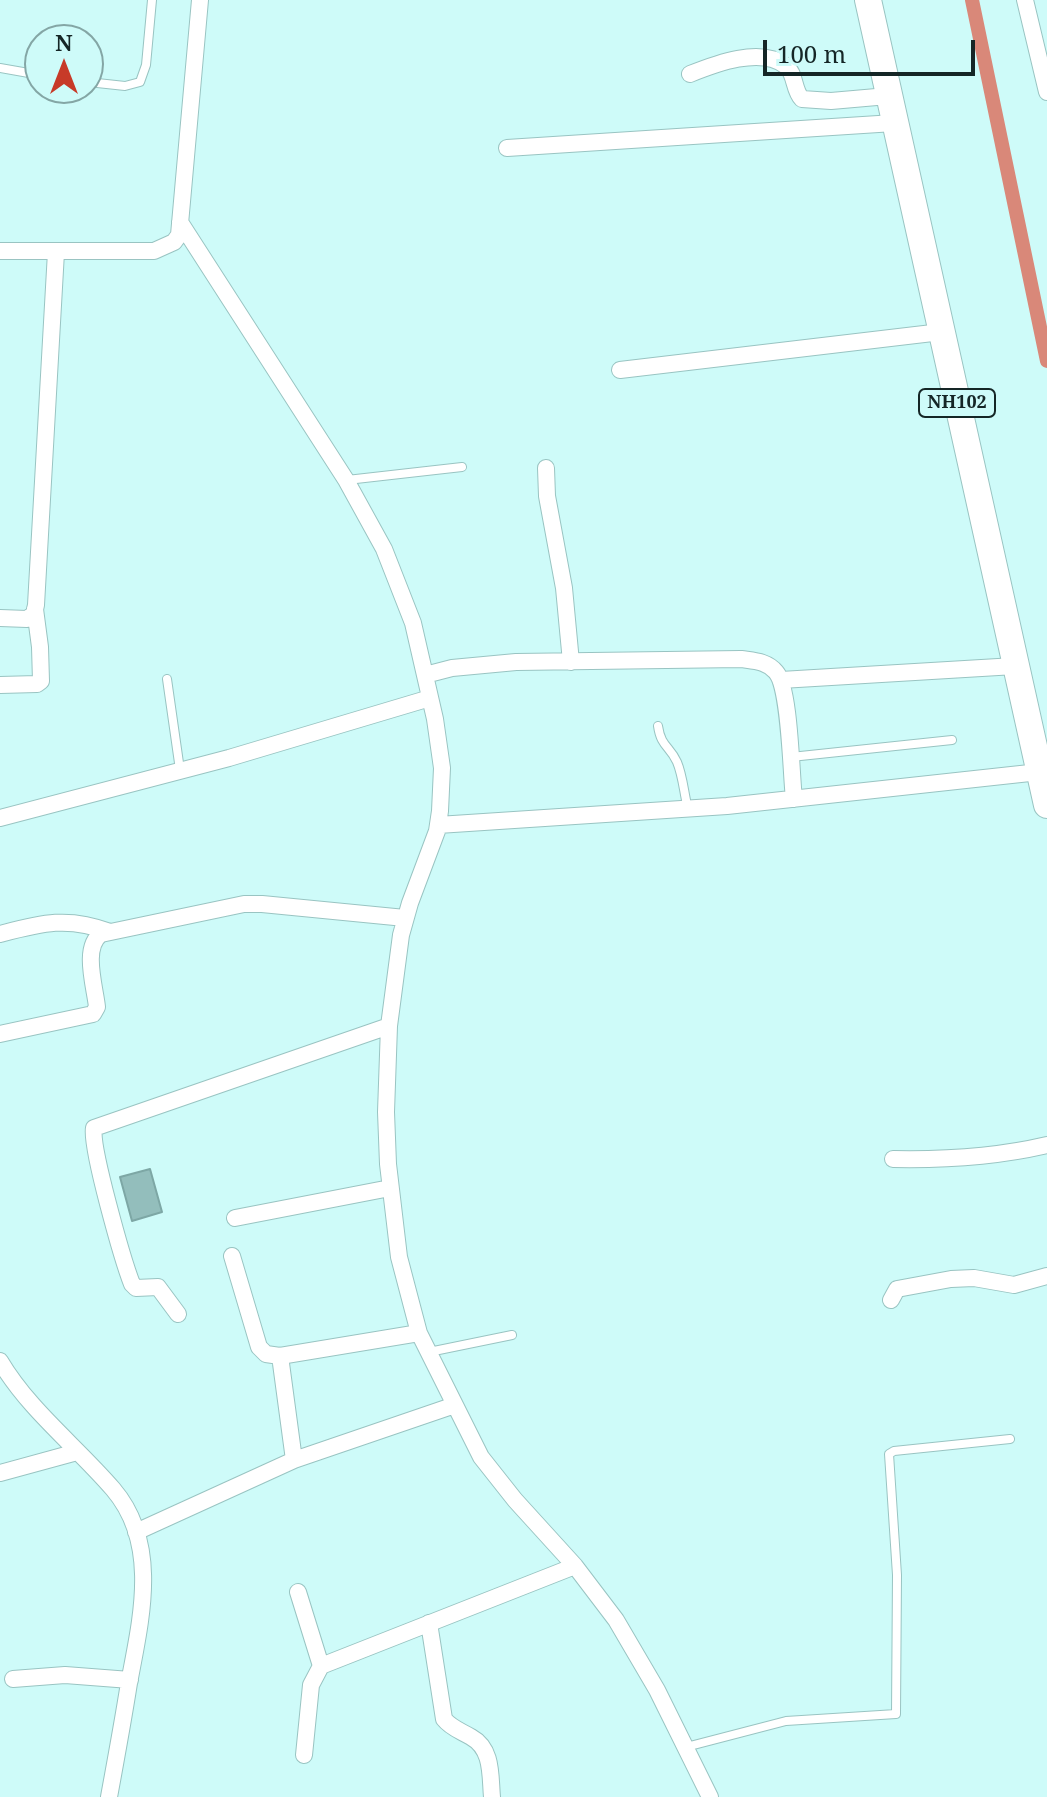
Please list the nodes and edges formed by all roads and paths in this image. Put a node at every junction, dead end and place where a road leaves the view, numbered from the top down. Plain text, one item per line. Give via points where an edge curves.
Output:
1 (152, 0) edge
2 (200, 0) edge
3 (868, 0) edge
4 (1025, 0) edge
5 (0, 68) edge
6 (24, 72) edge
7 (690, 74) dead end
8 (104, 84) edge
9 (1047, 92) edge
10 (888, 96) junction
11 (894, 123) junction
12 (507, 148) dead end
13 (180, 222) junction
14 (0, 251) edge
15 (56, 252) junction
16 (941, 332) junction
17 (620, 370) dead end
18 (462, 467) dead end
19 (546, 468) dead end
20 (346, 480) junction
21 (35, 609) junction
22 (0, 618) edge
23 (571, 662) junction
24 (1015, 666) junction
25 (425, 675) junction
26 (167, 679) dead end
27 (781, 680) junction
28 (0, 685) edge
29 (430, 698) junction
30 (658, 726) dead end
31 (952, 740) dead end
32 (790, 757) junction
33 (180, 770) junction
34 (1039, 772) junction
35 (794, 799) junction
36 (1047, 805) edge
37 (688, 809) junction
38 (0, 818) edge
39 (438, 825) junction
40 (405, 918) junction
41 (110, 932) junction
42 (0, 934) edge
43 (389, 1026) junction
44 (0, 1034) edge
45 (1047, 1145) edge
46 (893, 1159) dead end
47 (390, 1188) junction
48 (235, 1218) dead end
49 (232, 1256) dead end
50 (1047, 1276) edge
51 (891, 1300) dead end
52 (178, 1314) dead end
53 (419, 1333) junction
54 (512, 1335) dead end
55 (428, 1353) junction
56 (280, 1356) junction
57 (0, 1361) edge
58 (455, 1405) junction
59 (1010, 1439) dead end
60 (77, 1452) junction
61 (294, 1460) junction
62 (0, 1473) edge
63 (136, 1532) junction
64 (575, 1566) junction
65 (298, 1592) dead end
66 (429, 1623) junction
67 (321, 1666) junction
68 (13, 1679) dead end
69 (130, 1680) junction
70 (686, 1747) junction
71 (304, 1755) dead end
72 (109, 1797) edge
73 (492, 1797) edge
74 (710, 1797) edge

1 - 8 lane via 140,82
2 - 13 street
3 - 10 highway, NH102
4 - 9 street
5 - 6 lane
7 - 10 street via 725,61 763,58 785,65 802,99
10 - 11 highway, NH102
11 - 12 street
11 - 16 highway, NH102
13 - 15 street via 174,242 154,251
13 - 20 street
14 - 15 street
15 - 21 street
16 - 17 street
16 - 24 highway, NH102
18 - 20 lane
19 - 23 street
20 - 25 street via 399,586
21 - 22 street via 27,619
21 - 28 street via 41,681
23 - 25 street via 482,664
23 - 27 street via 741,659 765,663
24 - 27 street
24 - 34 highway, NH102
25 - 29 street
26 - 33 lane
27 - 32 street
29 - 33 street
29 - 39 street via 442,768
30 - 37 lane via 663,746 679,766
31 - 32 lane
32 - 35 street
33 - 38 street
34 - 35 street
34 - 36 highway, NH102
35 - 37 street
37 - 39 street
39 - 40 street
40 - 41 street via 244,904
40 - 43 street
41 - 42 street via 62,921
41 - 44 street via 96,937 91,948 97,1007 93,1014
43 - 47 street
43 - 52 street via 94,1128 100,1170 132,1284 158,1287
45 - 46 street via 962,1158
47 - 48 street
47 - 53 street via 399,1257
49 - 56 street via 259,1347
50 - 51 street via 1014,1285 951,1279 897,1289
53 - 55 street
53 - 56 street
54 - 55 lane
55 - 58 street
56 - 61 street
57 - 60 street
58 - 61 street
58 - 64 street via 492,1471
59 - 70 lane via 889,1454 897,1601 896,1714 786,1721
60 - 62 street
60 - 63 street via 115,1492
61 - 63 street
63 - 69 street via 143,1599
64 - 66 street
64 - 70 street via 616,1620
65 - 67 street
66 - 67 street
66 - 73 street via 444,1719 483,1746
67 - 71 street via 311,1685
68 - 69 street via 65,1675
69 - 72 street
70 - 74 street

